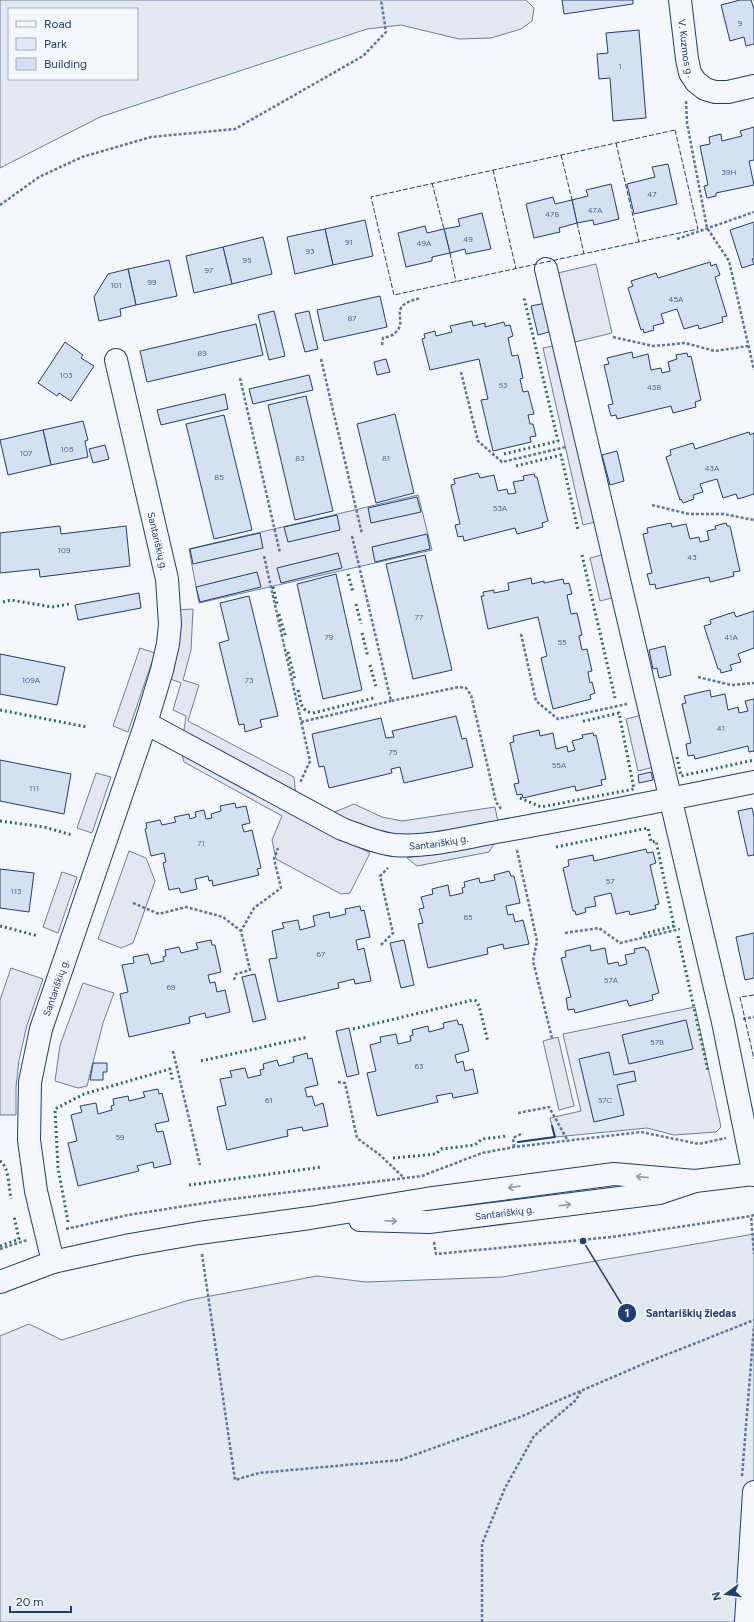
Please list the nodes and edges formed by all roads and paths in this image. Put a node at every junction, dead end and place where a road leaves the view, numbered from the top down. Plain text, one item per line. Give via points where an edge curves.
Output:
1 (381, 0) edge
2 (680, 0) edge
3 (754, 86) edge
4 (687, 123) dead end
5 (0, 205) edge
6 (754, 212) edge
7 (707, 228) junction
8 (677, 239) dead end
9 (546, 270) dead end
10 (421, 298) dead end
11 (613, 336) dead end
12 (382, 345) dead end
13 (748, 346) junction
14 (321, 359) dead end
15 (116, 360) dead end
16 (754, 370) edge
17 (461, 372) dead end
18 (240, 378) dead end
19 (586, 442) junction
20 (652, 505) dead end
21 (754, 520) edge
22 (362, 534) dead end
23 (352, 536) dead end
24 (280, 553) dead end
25 (264, 556) dead end
26 (521, 634) dead end
27 (698, 677) dead end
28 (754, 683) edge
29 (647, 700) junction
30 (391, 701) junction
31 (146, 722) junction
32 (302, 722) junction
33 (754, 782) edge
34 (671, 799) junction
35 (291, 801) junction
36 (512, 829) junction
37 (278, 848) dead end
38 (388, 868) dead end
39 (133, 903) dead end
40 (700, 925) junction
41 (241, 931) junction
42 (565, 933) dead end
43 (381, 945) dead end
44 (234, 980) dead end
45 (552, 1038) dead end
46 (172, 1051) dead end
47 (338, 1082) dead end
48 (518, 1113) dead end
49 (523, 1133) dead end
50 (732, 1136) dead end
51 (568, 1141) junction
52 (514, 1147) junction
53 (200, 1164) dead end
54 (754, 1174) edge
55 (422, 1176) junction
56 (404, 1178) junction
57 (695, 1181) junction
58 (426, 1199) junction
59 (752, 1216) edge
60 (310, 1218) junction
61 (429, 1222) junction
62 (199, 1233) junction
63 (46, 1234) junction
64 (0, 1249) edge
65 (754, 1254) edge
66 (53, 1262) junction
67 (0, 1282) edge
68 (754, 1320) edge
69 (581, 1391) junction
70 (754, 1492) edge
71 (482, 1622) edge
72 (746, 1622) edge

1 - 5 path via 386,32 363,56 235,129 151,137 82,157 39,177
2 - 3 street, V. Kuzmos g. via 690,73 696,82 704,89 715,92
4 - 7 path
6 - 7 path
7 - 8 path
7 - 13 path via 729,261
9 - 19 street
10 - 12 path via 407,301 400,309 400,327 394,334 383,338
11 - 13 path via 653,346 685,343 715,351
13 - 16 path
14 - 22 path
15 - 31 street, Santariškių g. via 167,579 170,606 168,644
17 - 19 path via 478,441 502,462
18 - 24 path
19 - 29 street
20 - 21 path via 689,514 722,514
23 - 30 path
25 - 32 path
26 - 29 path via 536,702 558,719
27 - 28 path via 731,685
29 - 34 street
30 - 32 path
30 - 36 path via 459,687 466,688 471,695 496,802
31 - 35 street, Santariškių g.
31 - 63 street, Santariškių g. via 41,1029 30,1082 29,1140 36,1191
32 - 35 path via 310,761
33 - 34 street, Santariškių g.
34 - 36 street, Santariškių g.
34 - 40 street
35 - 36 street, Santariškių g. via 342,829 373,841 394,845 418,846
36 - 45 path via 537,941 533,961 535,972
37 - 41 path via 274,859 280,888 254,908
38 - 43 path via 380,876 393,933
39 - 41 path via 158,914 186,907 223,917
40 - 42 path via 620,943 599,928
40 - 54 street
41 - 44 path via 250,970 236,974
46 - 53 path
47 - 56 path via 344,1083 358,1138
48 - 51 path via 549,1107
49 - 52 path via 513,1138
50 - 51 path via 699,1144 641,1132
51 - 52 path
52 - 55 path via 482,1153
54 - 57 street, Santariškių g.
55 - 56 path
55 - 58 path
56 - 63 path via 224,1200 135,1214
57 -> 58 street, Santariškių g. via 614,1174
61 -> 57 street, Santariškių g. via 659,1193
58 - 60 street, Santariškių g.
59 - 61 path via 612,1237 436,1254
59 - 65 path
60 -> 61 street, Santariškių g.
60 - 62 street, Santariškių g.
62 - 66 street, Santariškių g.
62 - 69 path via 235,1480 259,1473 400,1460 520,1417
63 - 64 path
63 - 66 street, Santariškių g.
66 - 67 street, Santariškių g.
68 - 69 path
69 - 71 path via 576,1400 534,1436 505,1488 482,1544
70 - 72 street

